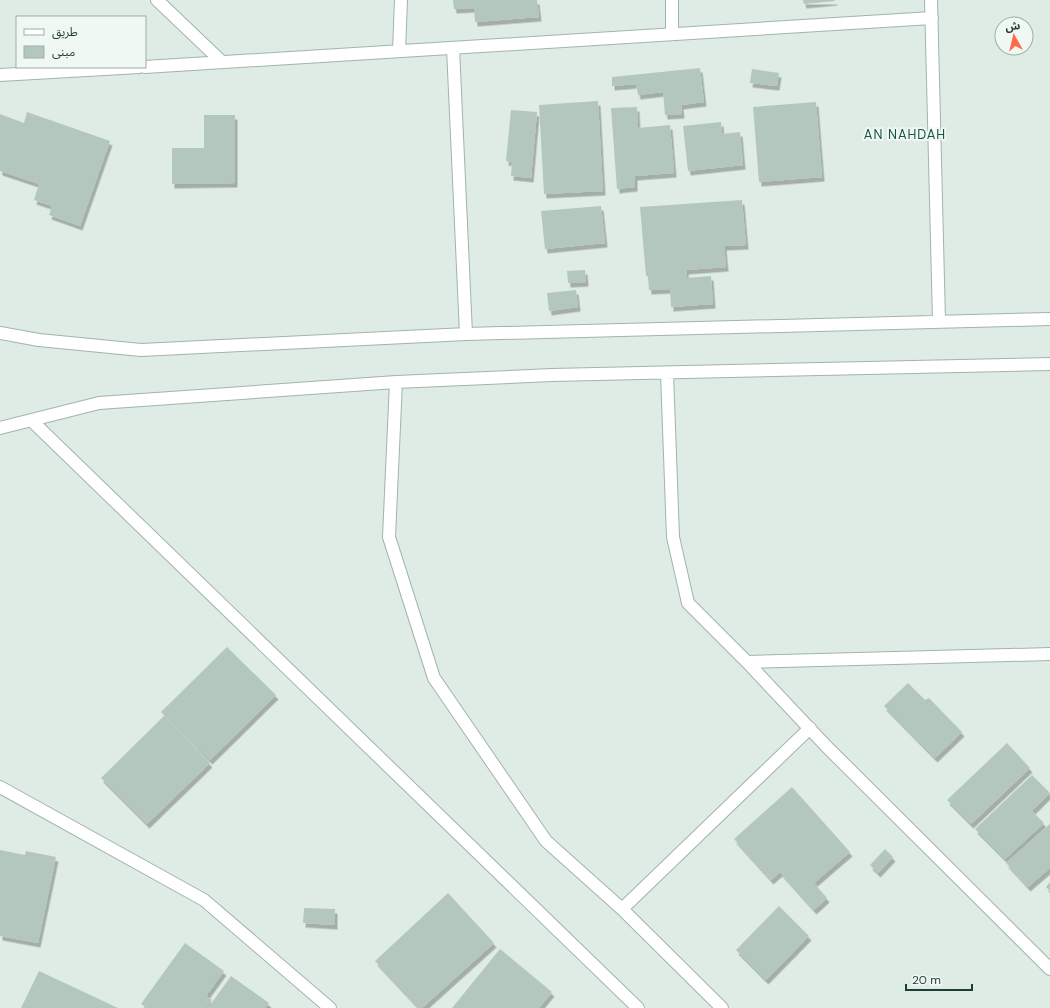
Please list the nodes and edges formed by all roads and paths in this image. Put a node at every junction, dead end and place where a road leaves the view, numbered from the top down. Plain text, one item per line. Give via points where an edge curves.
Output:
1 (157, 0) edge
2 (401, 0) edge
3 (672, 0) edge
4 (931, 0) edge
5 (932, 18) junction
6 (672, 34) junction
7 (452, 48) junction
8 (399, 51) junction
9 (222, 62) junction
10 (146, 67) edge
11 (124, 68) edge
12 (0, 76) edge
13 (1050, 319) edge
14 (939, 321) junction
15 (0, 333) edge
16 (466, 334) junction
17 (1050, 364) edge
18 (666, 373) junction
19 (396, 382) junction
20 (32, 421) junction
21 (0, 428) edge
22 (1050, 654) edge
23 (747, 662) junction
24 (810, 728) junction
25 (0, 787) edge
26 (622, 910) junction
27 (1050, 969) edge
28 (330, 1008) edge
29 (638, 1008) edge
30 (722, 1008) edge

1 - 9 street
2 - 8 street
3 - 6 street
4 - 5 street
5 - 6 street
5 - 14 street
6 - 7 street
7 - 8 street
7 - 16 street
8 - 9 street
9 - 10 street
11 - 12 street
13 - 14 street
14 - 16 street
15 - 16 street via 39,340 140,350
17 - 18 street
18 - 19 street
18 - 23 street via 673,537 688,603
19 - 20 street via 99,403
19 - 26 street via 389,536 434,678 546,842
20 - 21 street
20 - 29 street
22 - 23 street
23 - 24 street
24 - 26 street
24 - 27 street
25 - 28 street via 204,900
26 - 30 street

